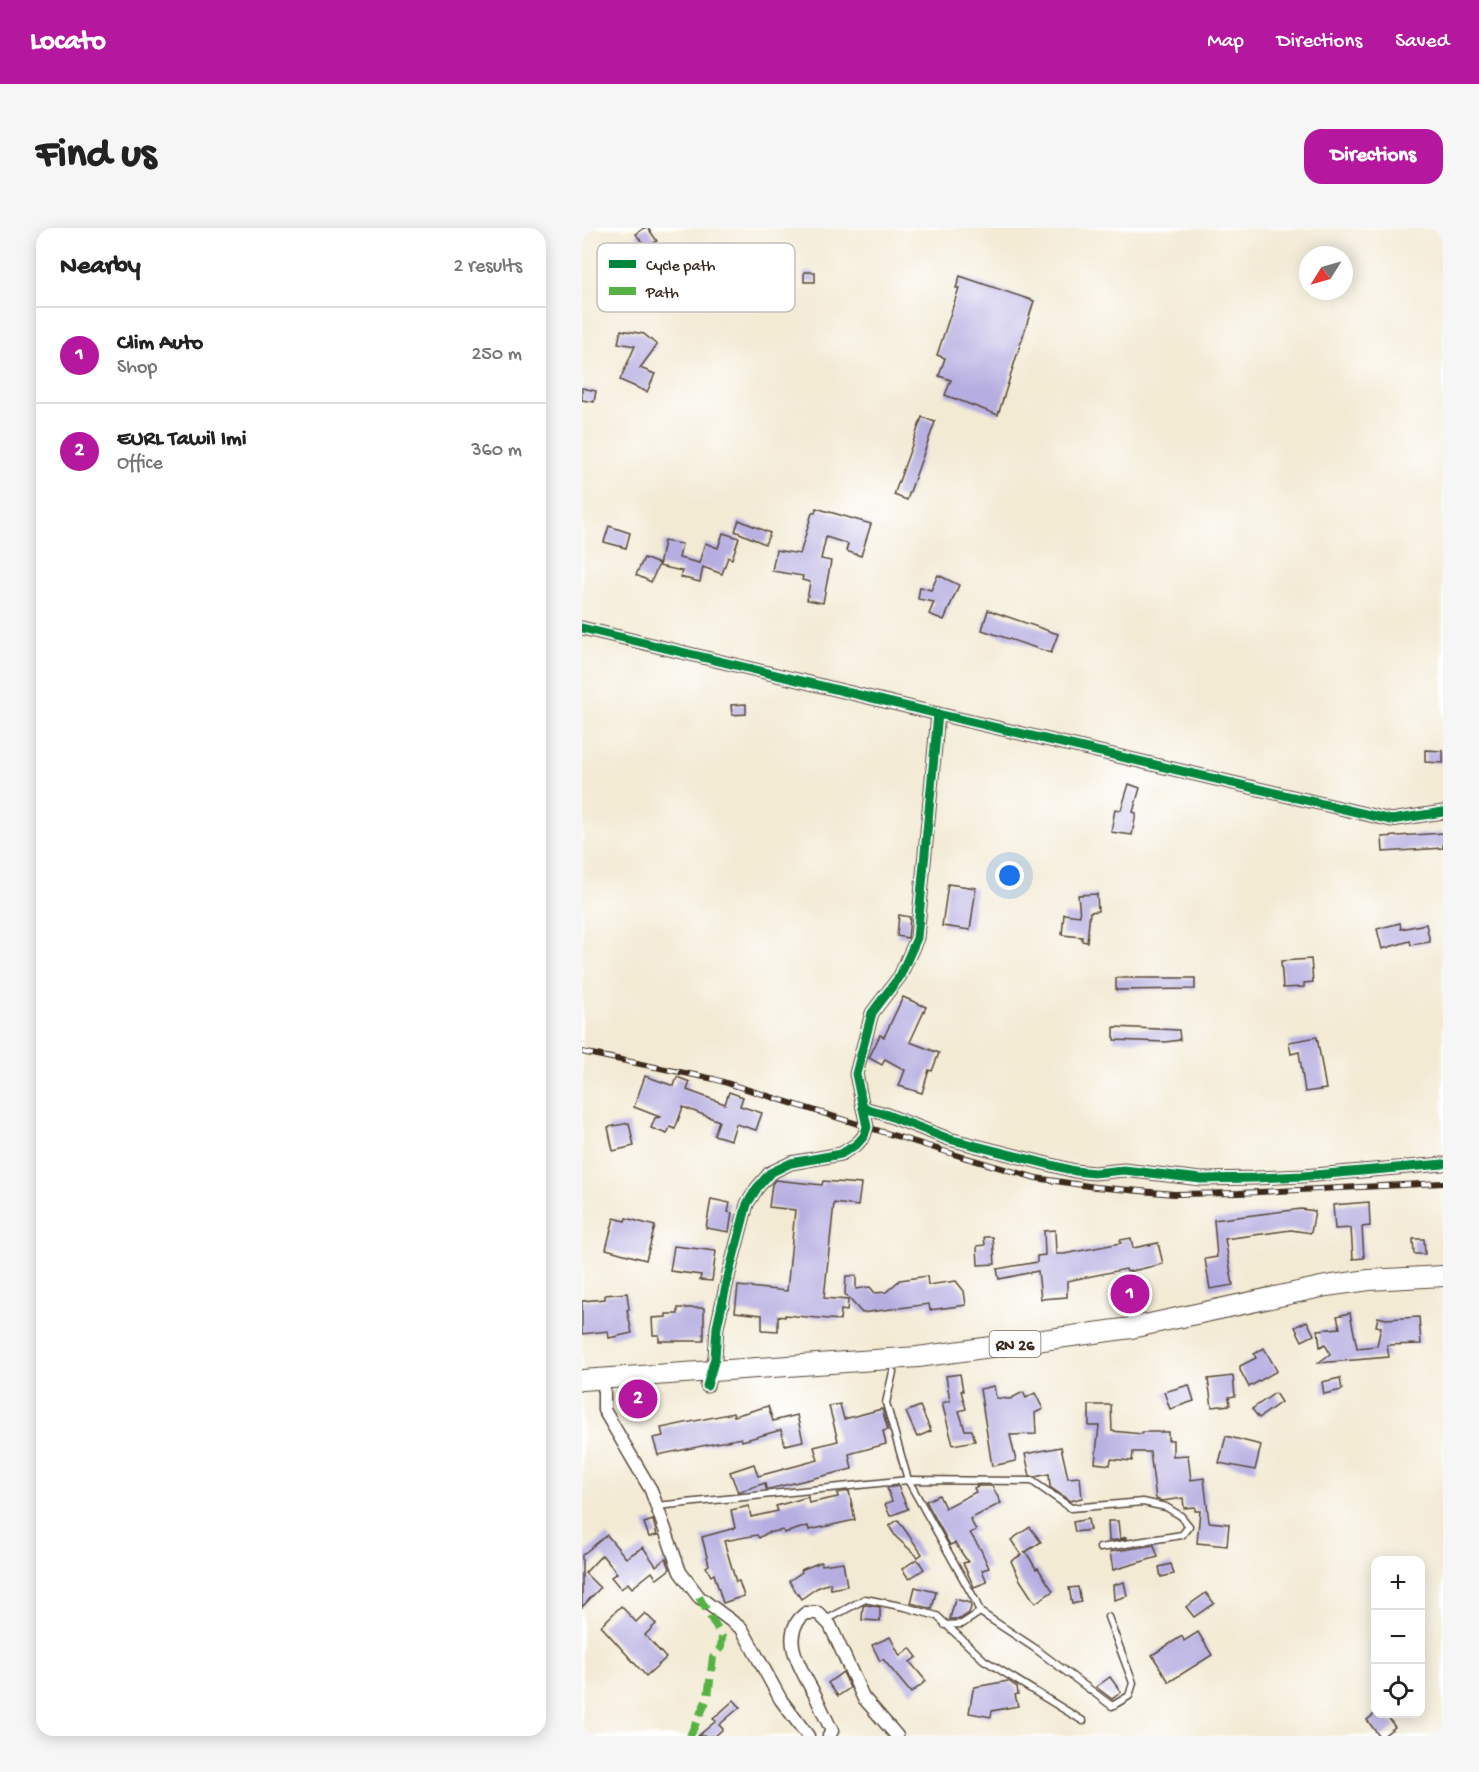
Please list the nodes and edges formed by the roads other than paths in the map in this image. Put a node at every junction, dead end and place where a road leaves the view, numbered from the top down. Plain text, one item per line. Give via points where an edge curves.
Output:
1 (582, 628) edge
2 (938, 714) junction
3 (1443, 812) edge
4 (864, 1108) junction
5 (1443, 1164) edge
6 (1443, 1275) edge
7 (1443, 1288) edge
8 (893, 1372) junction
9 (709, 1379) junction
10 (582, 1380) edge
11 (604, 1392) junction
12 (582, 1393) edge
13 (909, 1480) junction
14 (657, 1506) junction
15 (1100, 1548) dead end
16 (980, 1612) junction
17 (1108, 1617) dead end
18 (825, 1621) junction
19 (945, 1625) junction
20 (1083, 1721) dead end
21 (808, 1736) edge
22 (829, 1736) edge
23 (897, 1736) edge

1 - 2 street
2 - 3 street via 1390,820
2 - 4 street via 917,938 900,976 872,1013 856,1074
4 - 5 street via 949,1139 1075,1172 1124,1170 1201,1179 1256,1178
4 - 9 street via 867,1127 857,1144 842,1154 791,1163 770,1173 747,1204 717,1326 716,1358
6 - 9 main road, RN 26 via 1326,1286 1153,1324 963,1352
7 - 8 main road, RN 26 via 1345,1296 1162,1336
8 - 9 main road, RN 26
8 - 13 lane via 886,1403
9 - 10 main road, RN 26
9 - 11 main road, RN 26
11 - 12 main road, RN 26
11 - 14 street via 604,1410
13 - 14 lane
13 - 15 lane via 1032,1482 1071,1508 1143,1502 1166,1507 1189,1526 1182,1535
13 - 16 lane
14 - 21 street via 684,1579 699,1597 742,1629 780,1700
16 - 17 lane via 1112,1706 1129,1696 1133,1683
16 - 19 lane via 963,1624
18 - 19 lane via 865,1599 937,1616
18 - 22 street via 818,1613 806,1613 796,1620 792,1637 798,1666 832,1731
18 - 23 street via 863,1697
19 - 20 lane via 984,1660

